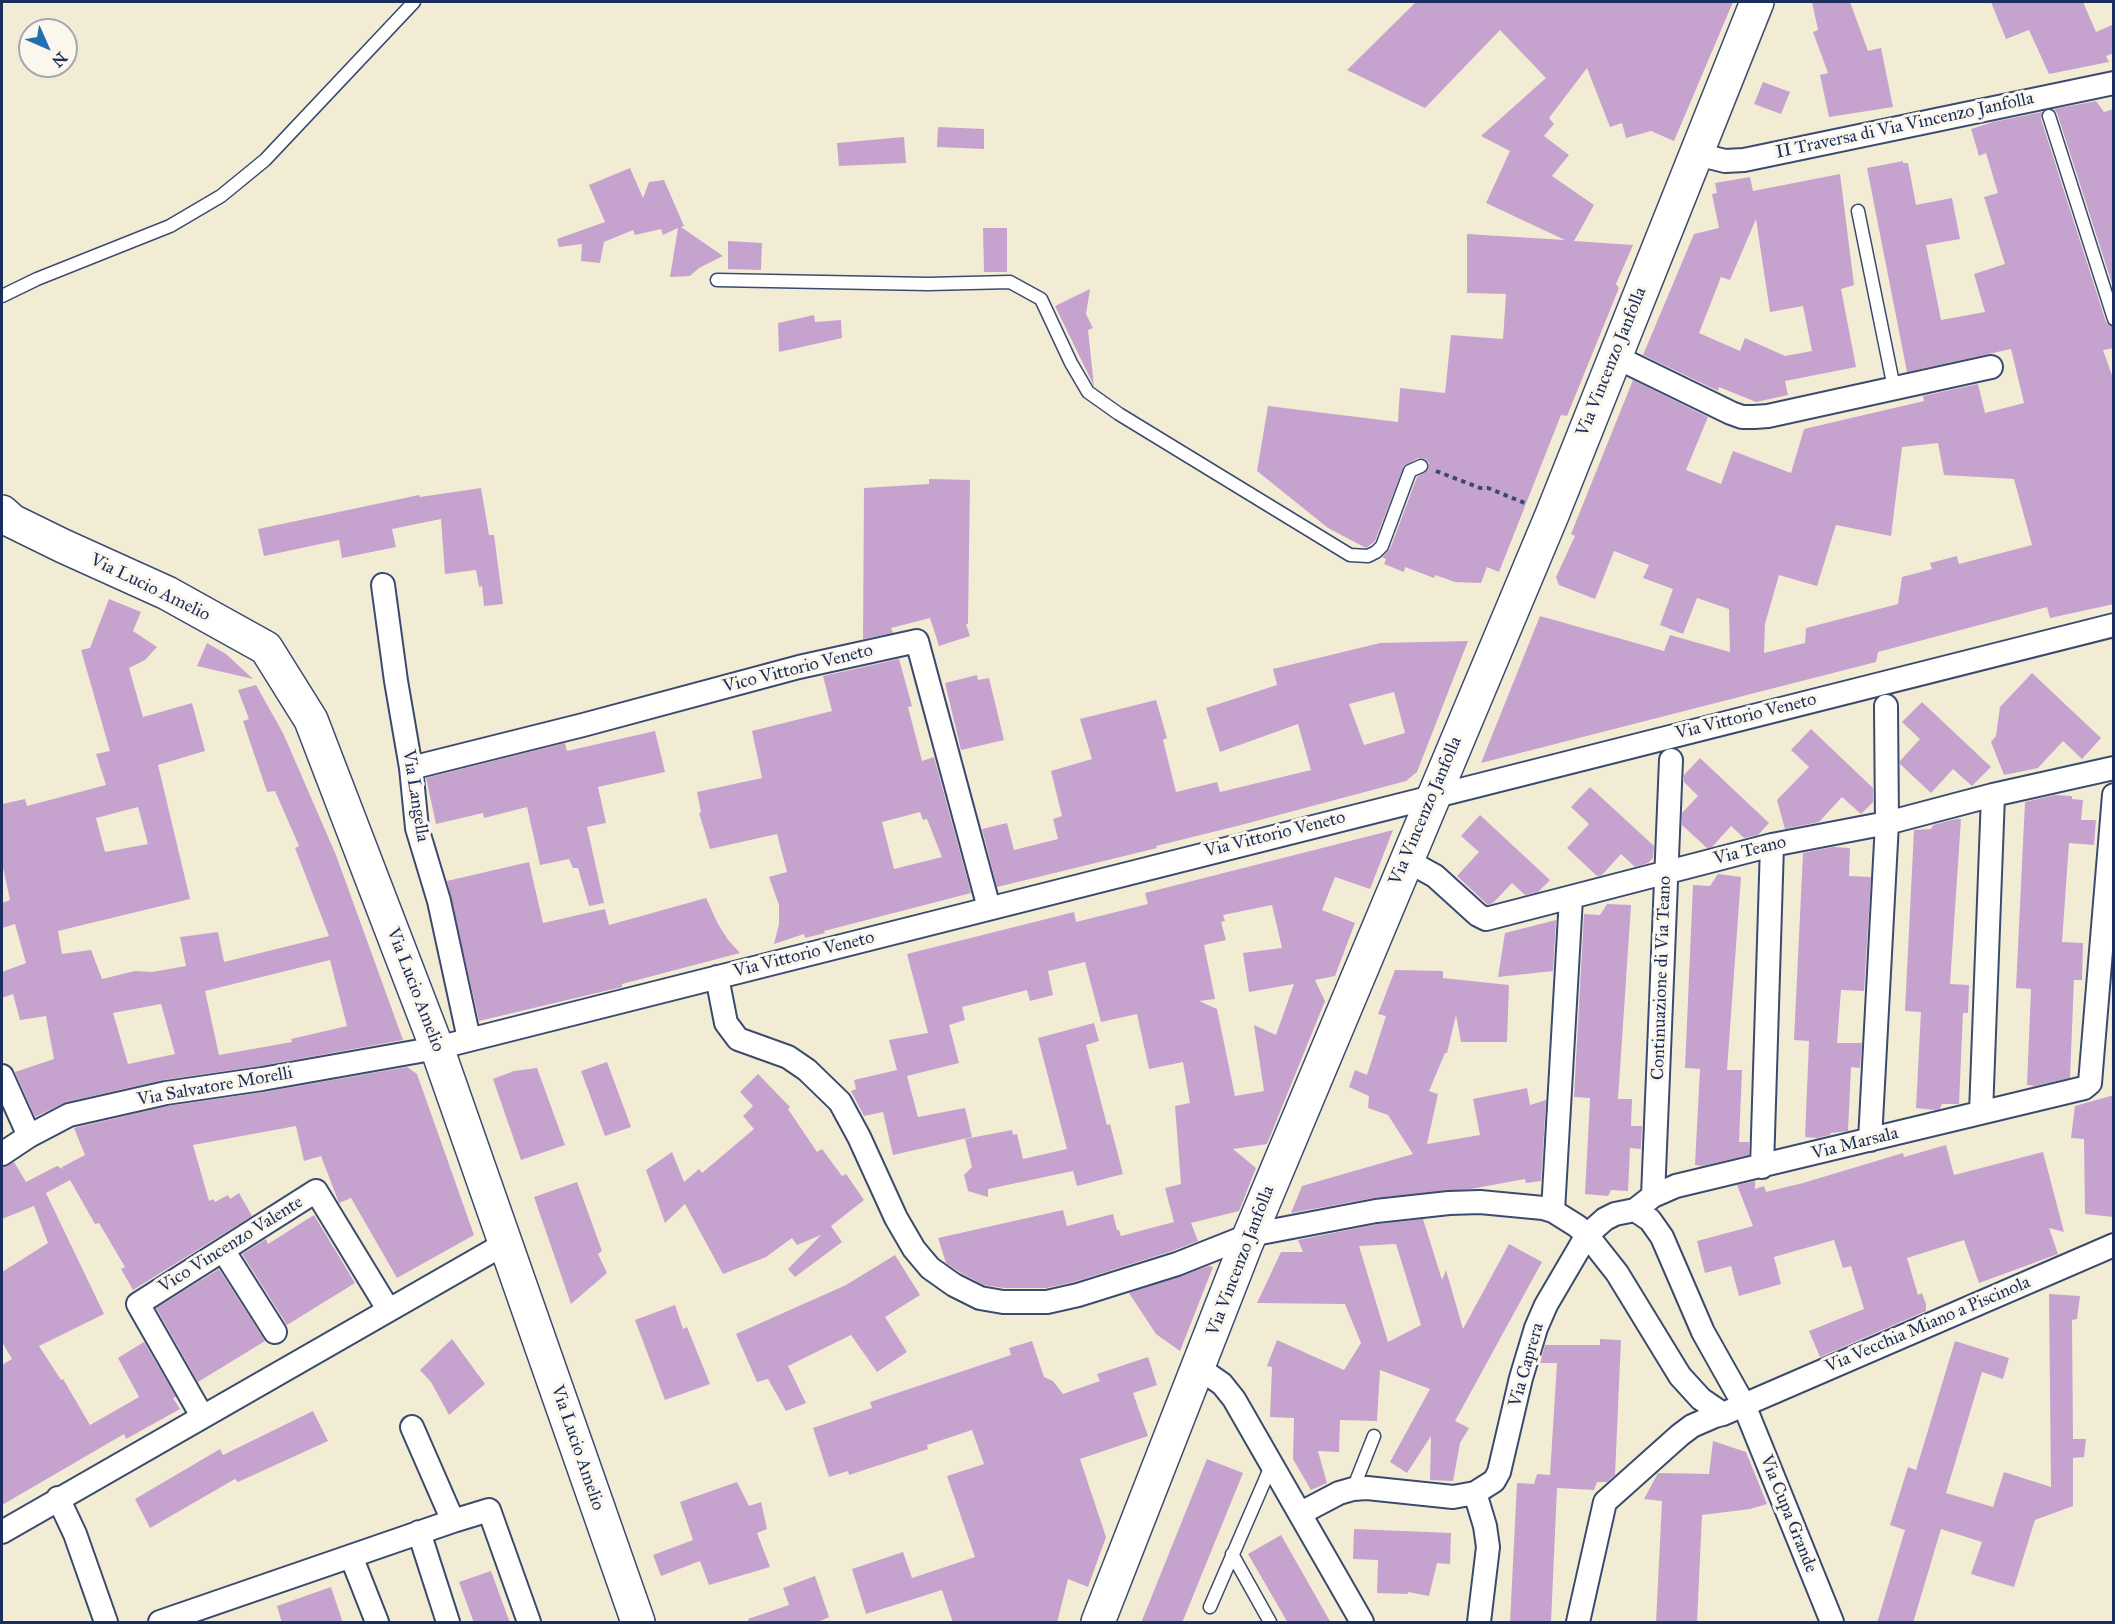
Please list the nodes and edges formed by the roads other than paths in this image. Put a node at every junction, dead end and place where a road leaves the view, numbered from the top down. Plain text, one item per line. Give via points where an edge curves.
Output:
1 (414, 2) edge
2 (1757, 2) edge
3 (2114, 82) edge
4 (2049, 116) dead end
5 (1697, 154) junction
6 (1858, 211) dead end
7 (717, 280) dead end
8 (2, 296) edge
9 (2114, 319) edge
10 (1614, 356) junction
11 (1991, 367) dead end
12 (1894, 388) junction
13 (1421, 466) road end
14 (2, 512) edge
15 (383, 585) dead end
16 (2114, 625) edge
17 (1886, 706) dead end
18 (1671, 760) dead end
19 (411, 768) junction
20 (2114, 768) edge
21 (1993, 795) junction
22 (2114, 795) edge
23 (1432, 796) junction
24 (1887, 823) junction
25 (1772, 845) junction
26 (1406, 860) junction
27 (1666, 872) junction
28 (1571, 898) junction
29 (989, 908) junction
30 (717, 977) junction
31 (469, 1039) junction
32 (437, 1048) junction
33 (2, 1076) edge
34 (1981, 1113) junction
35 (29, 1136) junction
36 (1870, 1140) junction
37 (2, 1154) edge
38 (1761, 1167) junction
39 (1653, 1196) junction
40 (1635, 1210) junction
41 (1552, 1211) junction
42 (1582, 1231) junction
43 (1250, 1235) junction
44 (506, 1243) junction
45 (2114, 1245) edge
46 (223, 1250) junction
47 (388, 1310) junction
48 (275, 1332) dead end
49 (1199, 1368) junction
50 (1744, 1405) junction
51 (1723, 1414) junction
52 (202, 1416) junction
53 (412, 1427) dead end
54 (1374, 1436) dead end
55 (1272, 1464) junction
56 (1353, 1489) junction
57 (1474, 1493) junction
58 (58, 1498) junction
59 (1301, 1514) junction
60 (453, 1521) junction
61 (2, 1532) edge
62 (419, 1532) junction
63 (1232, 1554) junction
64 (351, 1556) junction
65 (1210, 1607) dead end
66 (106, 1623) edge
67 (160, 1623) edge
68 (377, 1623) edge
69 (448, 1623) edge
70 (530, 1623) edge
71 (638, 1623) edge
72 (1098, 1623) edge
73 (1270, 1623) edge
74 (1362, 1623) edge
75 (1479, 1623) edge
76 (1578, 1623) edge
77 (1832, 1623) edge

1 - 8 lane via 265,160 221,196 170,226
2 - 5 main road, Via Vincenzo Janfolla
3 - 5 street, II Traversa di Via Vincenzo Janfolla via 1744,160 1725,161
4 - 9 lane
5 - 10 main road, Via Vincenzo Janfolla
6 - 12 lane
7 - 13 lane via 1010,282 1041,299 1088,392 1350,555 1368,556 1382,546 1410,471
10 - 12 street via 1742,417 1768,416
10 - 23 main road, Via Vincenzo Janfolla via 1552,515
11 - 12 street
14 - 32 main road, Via Lucio Amelio via 12,521 167,593 266,648 311,720
15 - 19 street, Via Langella
16 - 23 street, Via Vittorio Veneto
17 - 24 street
18 - 27 street, Continuazione di Via Teano
19 - 29 street, Vico Vittorio Veneto via 799,667 917,641
19 - 31 street, Via Langella via 417,828 439,901
20 - 21 street, Via Teano
21 - 24 street, Via Teano
21 - 34 street
22 - 34 street, Via Marsala via 2090,1083 2080,1089
23 - 26 main road, Via Vincenzo Janfolla
23 - 29 street, Via Vittorio Veneto
24 - 25 street, Via Teano
24 - 36 street
25 - 27 street, Via Teano
25 - 38 street
26 - 28 street, Via Teano via 1434,876 1486,919
26 - 43 main road, Via Vincenzo Janfolla
27 - 28 street, Via Teano
27 - 39 street, Continuazione di Via Teano
28 - 41 street
29 - 30 street, Via Vittorio Veneto
30 - 31 street, Via Vittorio Veneto
30 - 43 street via 726,1023 738,1039 788,1057 840,1102 914,1249 930,1268 980,1298 1047,1302 1078,1295 1177,1264
31 - 32 street, Via Vittorio Veneto
32 - 35 street, Via Salvatore Morelli via 166,1093 69,1115
32 - 44 main road, Via Lucio Amelio
33 - 35 street
34 - 36 street, Via Marsala
35 - 37 street, Via Salvatore Morelli
36 - 38 street, Via Marsala
38 - 39 street, Via Marsala via 1676,1186
39 - 40 street, Via Marsala
40 - 42 street via 1615,1214
40 - 50 street via 1650,1220 1662,1237 1703,1332
41 - 42 street
41 - 43 street via 1480,1202 1429,1204
42 - 51 street via 1617,1273 1680,1376 1701,1399
42 - 57 street, Via Caprera via 1536,1328 1499,1472 1494,1481
43 - 49 main road, Via Vincenzo Janfolla
44 - 47 street
44 - 71 main road, Via Lucio Amelio
45 - 50 street, Via Vecchia Miano a Piscinola
46 - 47 street, Vico Vincenzo Valente via 316,1191
46 - 48 street
46 - 52 street, Vico Vincenzo Valente via 138,1304
47 - 52 street
49 - 55 street via 1222,1384 1234,1399
49 - 72 main road, Via Vincenzo Janfolla
50 - 51 street, Via Vecchia Miano a Piscinola
50 - 77 street, Via Cupa Grande
51 - 76 street, Via Vecchia Miano a Piscinola via 1680,1434 1608,1498
52 - 58 street
53 - 60 street
54 - 56 lane
55 - 59 street
55 - 63 lane
56 - 57 street via 1453,1497
56 - 59 street
57 - 75 street via 1488,1547
58 - 61 street
58 - 66 street
59 - 74 street
60 - 62 street
60 - 70 street via 489,1510
62 - 64 street
62 - 69 street
63 - 65 lane
63 - 73 lane
64 - 67 street
64 - 68 street

